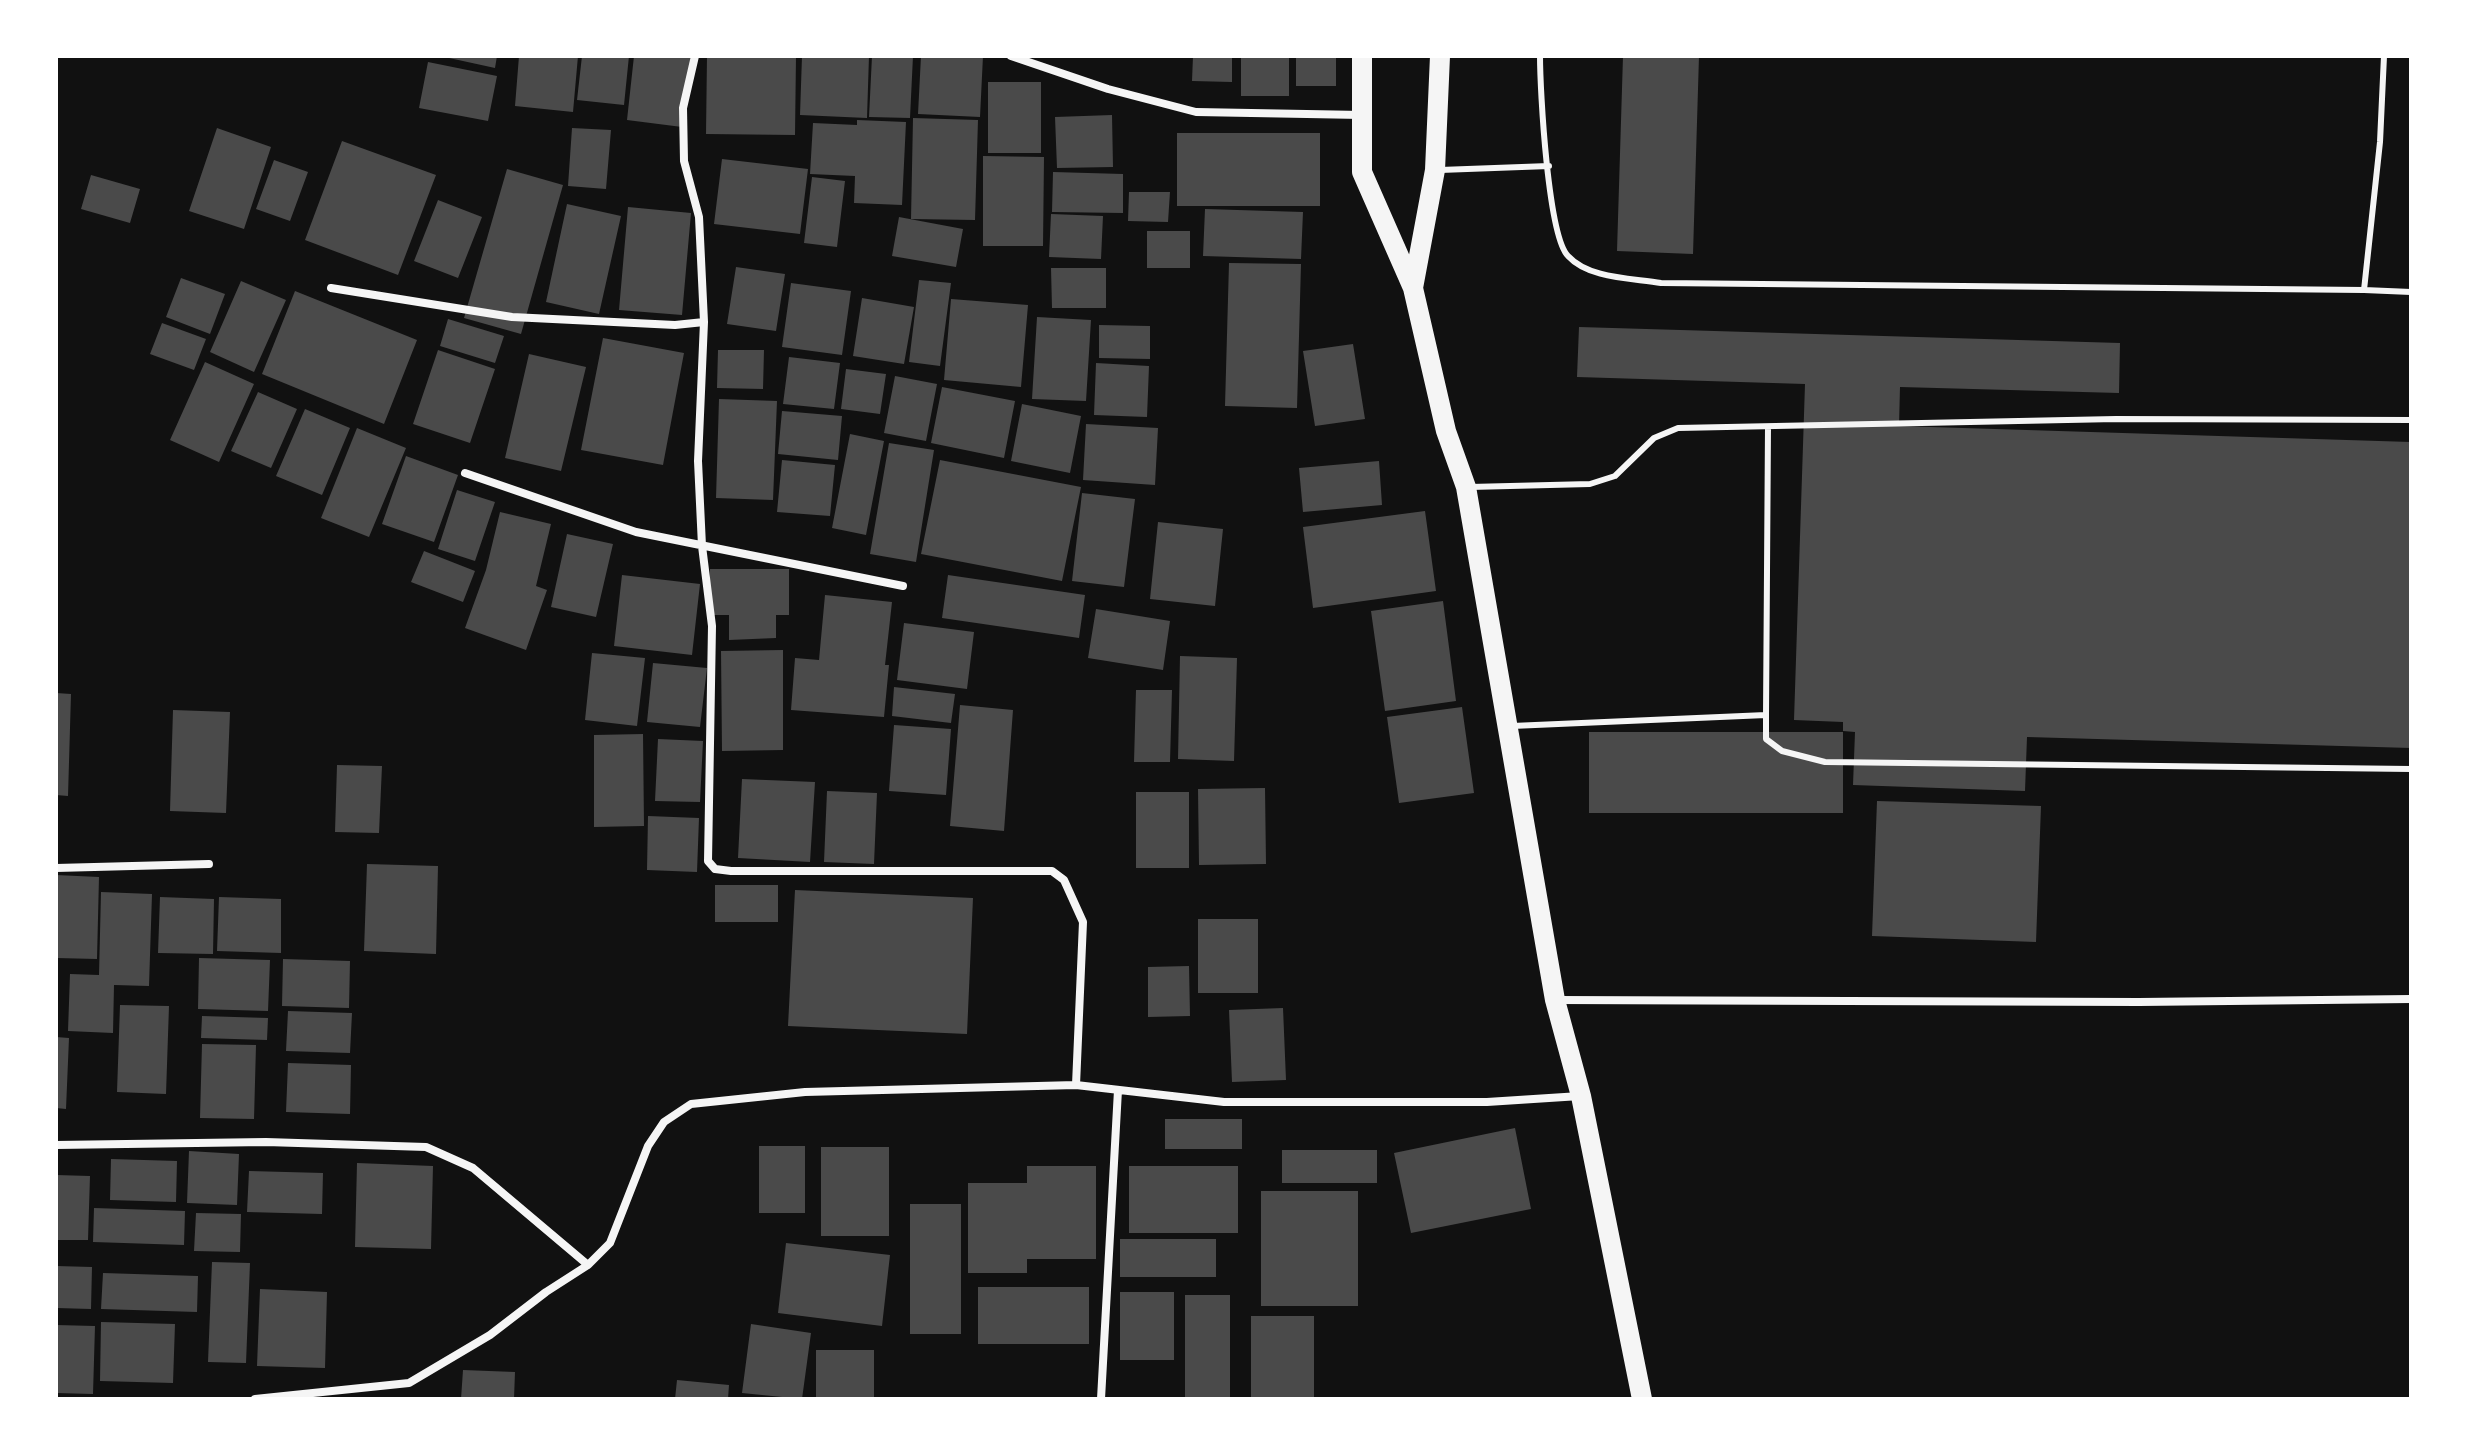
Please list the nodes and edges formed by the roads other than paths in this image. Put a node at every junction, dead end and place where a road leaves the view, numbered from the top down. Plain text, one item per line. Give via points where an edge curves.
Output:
1 (695, 56) edge
2 (1011, 56) edge
3 (1362, 56) edge
4 (1440, 56) edge
5 (1540, 56) edge
6 (2384, 56) edge
7 (1362, 115) junction
8 (1549, 166) junction
9 (1435, 170) junction
10 (331, 288) dead end
11 (1413, 288) junction
12 (2364, 290) junction
13 (2411, 292) edge
14 (704, 322) junction
15 (2411, 420) edge
16 (1768, 427) junction
17 (465, 473) dead end
18 (1466, 487) junction
19 (702, 546) junction
20 (903, 586) dead end
21 (1766, 715) junction
22 (1508, 727) junction
23 (2411, 769) edge
24 (209, 864) dead end
25 (56, 868) edge
26 (2411, 999) edge
27 (1555, 1000) junction
28 (1076, 1085) junction
29 (1118, 1090) junction
30 (1581, 1096) junction
31 (56, 1145) edge
32 (588, 1265) junction
33 (255, 1399) edge
34 (1101, 1399) edge
35 (1642, 1399) edge

1 - 14 street via 683,108 684,161 699,217
2 - 7 street via 1196,112
3 - 7 main road
4 - 9 main road
5 - 8 lane
6 - 12 lane
7 - 11 main road via 1362,172
8 - 9 lane
8 - 12 lane via 1556,227 1567,256 1593,272 1661,283
9 - 11 main road
10 - 14 street via 512,317
11 - 18 main road via 1446,431
12 - 13 lane
14 - 19 street via 698,461
15 - 16 lane via 2116,419
16 - 18 lane via 1678,428 1654,438 1615,476 1590,484
16 - 21 lane
17 - 19 street via 636,532
18 - 22 main road
19 - 20 street
19 - 28 street via 712,626 708,861 715,869 731,871 1052,871 1064,880 1083,922
21 - 22 lane
21 - 23 lane via 1766,739 1782,751 1825,762
22 - 27 main road
24 - 25 street
26 - 27 street
27 - 30 main road
28 - 29 street
28 - 32 street via 805,1092 691,1104 664,1122 648,1146 610,1243
29 - 30 street via 1224,1102 1487,1102
29 - 34 street
30 - 35 main road
31 - 32 street via 266,1142 426,1147 473,1168
32 - 33 street via 490,1335 409,1383

